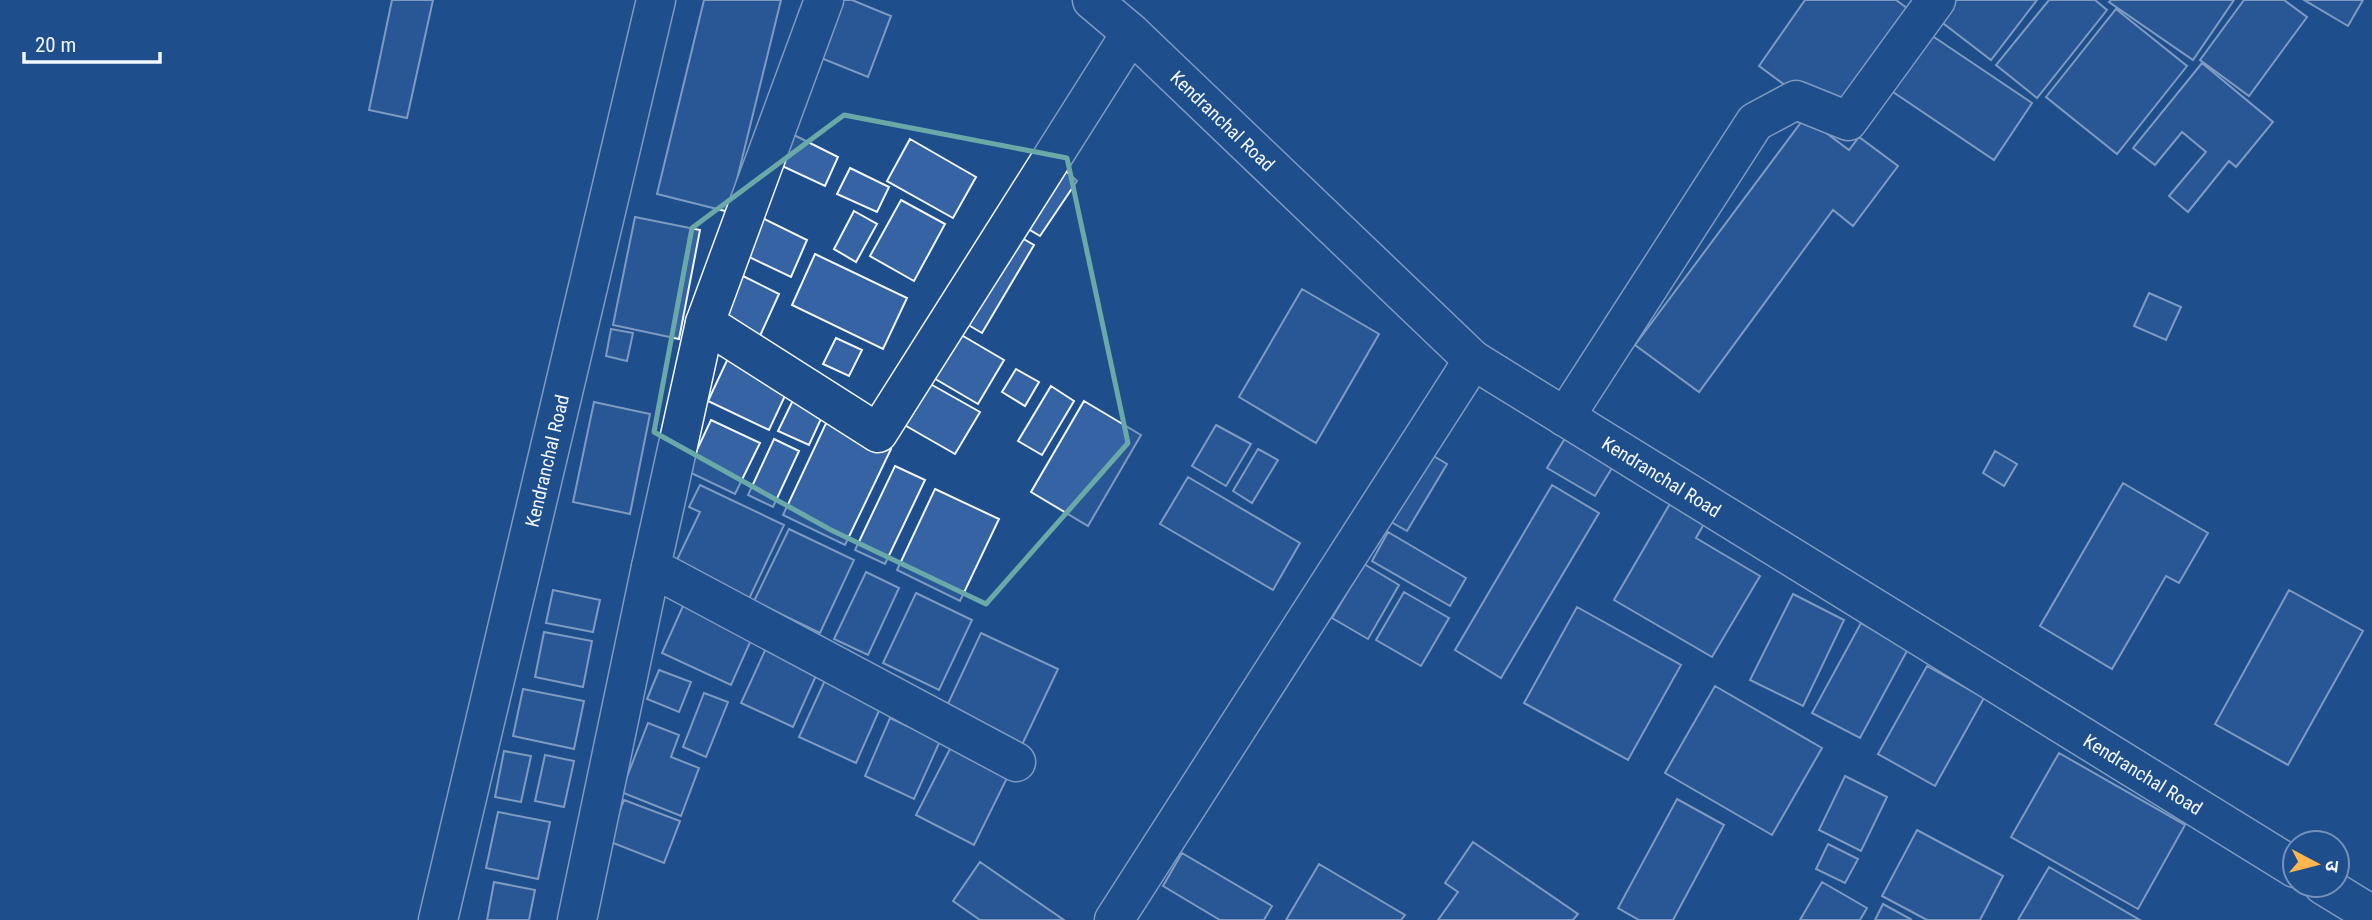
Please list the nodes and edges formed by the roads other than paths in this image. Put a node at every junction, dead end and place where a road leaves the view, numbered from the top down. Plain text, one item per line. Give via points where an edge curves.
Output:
1 (656, 0) edge
2 (824, 0) edge
3 (1091, 0) edge
4 (1936, 0) edge
5 (1130, 33) junction
6 (705, 323) junction
7 (1473, 360) junction
8 (1565, 417) junction
9 (651, 567) junction
10 (1016, 762) dead end
11 (2281, 859) edge
12 (2346, 899) edge
13 (2372, 915) edge
14 (438, 920) edge
15 (577, 920) edge
16 (1114, 920) edge

1 - 14 street, Kendranchal Road
2 - 6 street
3 - 5 street, Kendranchal Road
4 - 8 street via 1848,121 1796,100 1755,122
5 - 6 street via 878,433
5 - 7 street, Kendranchal Road
6 - 9 street
7 - 8 street, Kendranchal Road
7 - 16 street
8 - 11 street, Kendranchal Road
9 - 10 street
9 - 15 street
12 - 13 street

